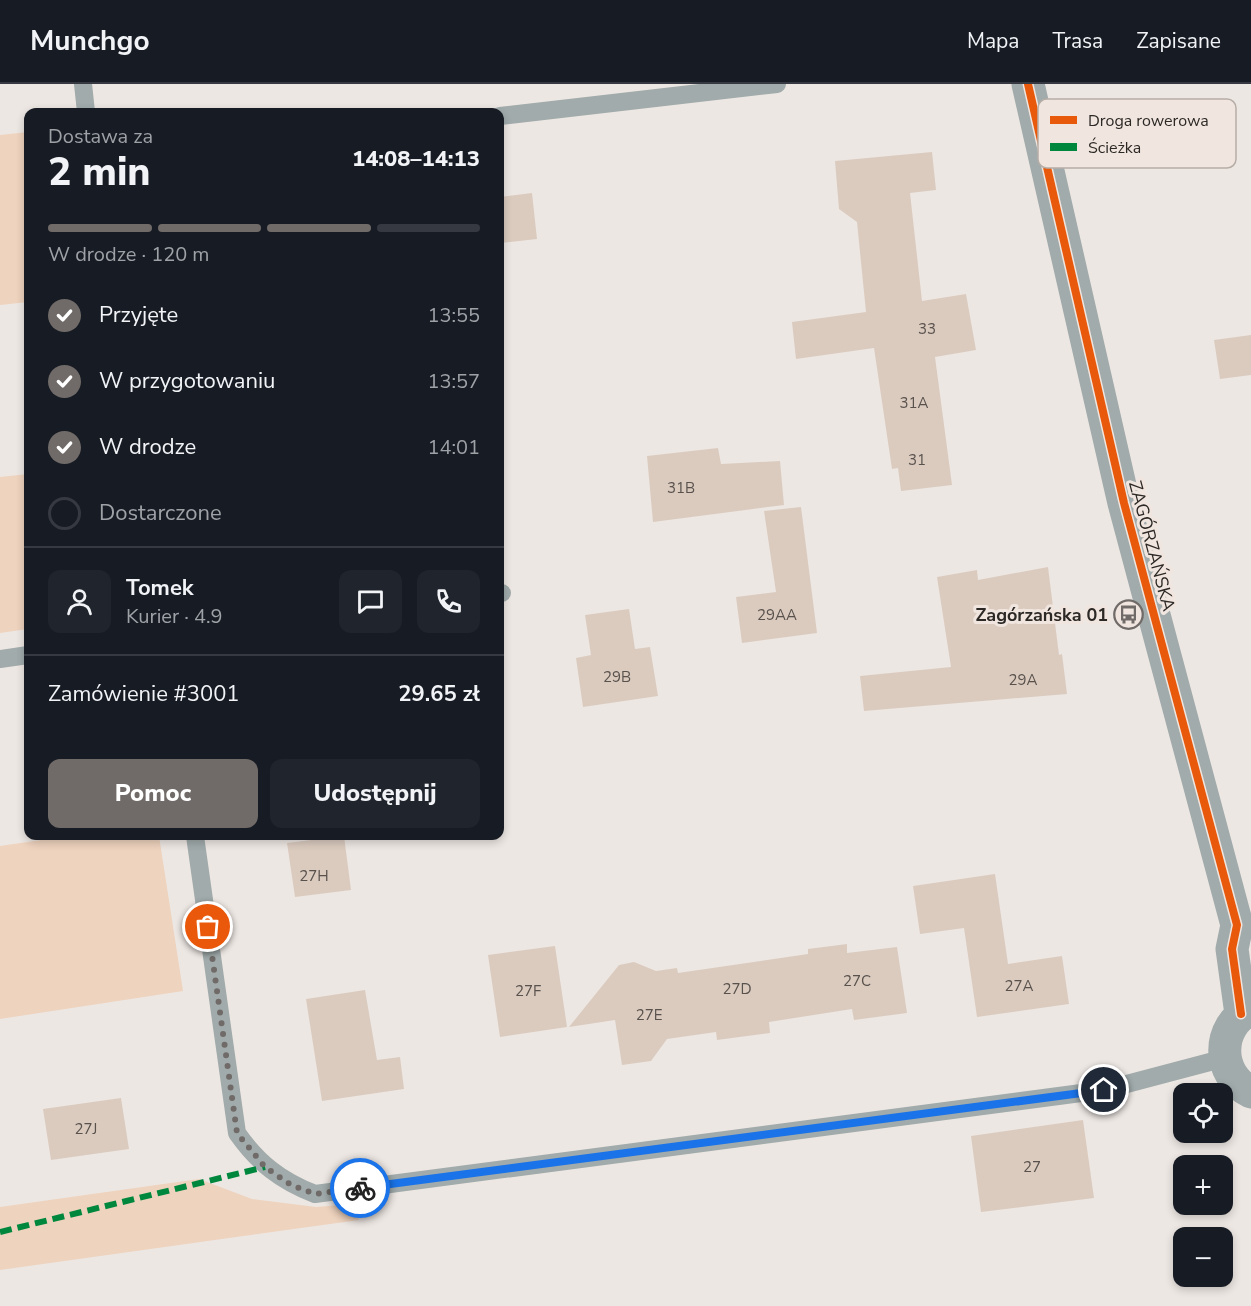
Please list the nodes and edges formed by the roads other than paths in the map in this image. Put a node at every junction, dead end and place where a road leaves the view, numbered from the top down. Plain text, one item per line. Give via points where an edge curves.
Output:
1 (83, 84) edge
2 (777, 84) edge
3 (1028, 84) edge
4 (86, 108) edge
5 (504, 117) edge
6 (1038, 128) edge
7 (1047, 168) edge
8 (24, 656) edge
9 (0, 659) edge
10 (196, 840) edge
11 (1244, 933) edge
12 (1246, 1011) edge
13 (1225, 1058) junction
14 (1251, 1092) edge

1 - 4 lane
2 - 5 lane
3 - 6 street, ZAGÓRZAŃSKA
7 - 11 street, ZAGÓRZAŃSKA via 1124,503
8 - 9 lane
10 - 13 lane via 237,1133 265,1167 291,1185 315,1194 1104,1090
11 - 12 street, ZAGÓRZAŃSKA via 1232,949
12 - 13 street via 1228,1031
13 - 14 street via 1237,1083

